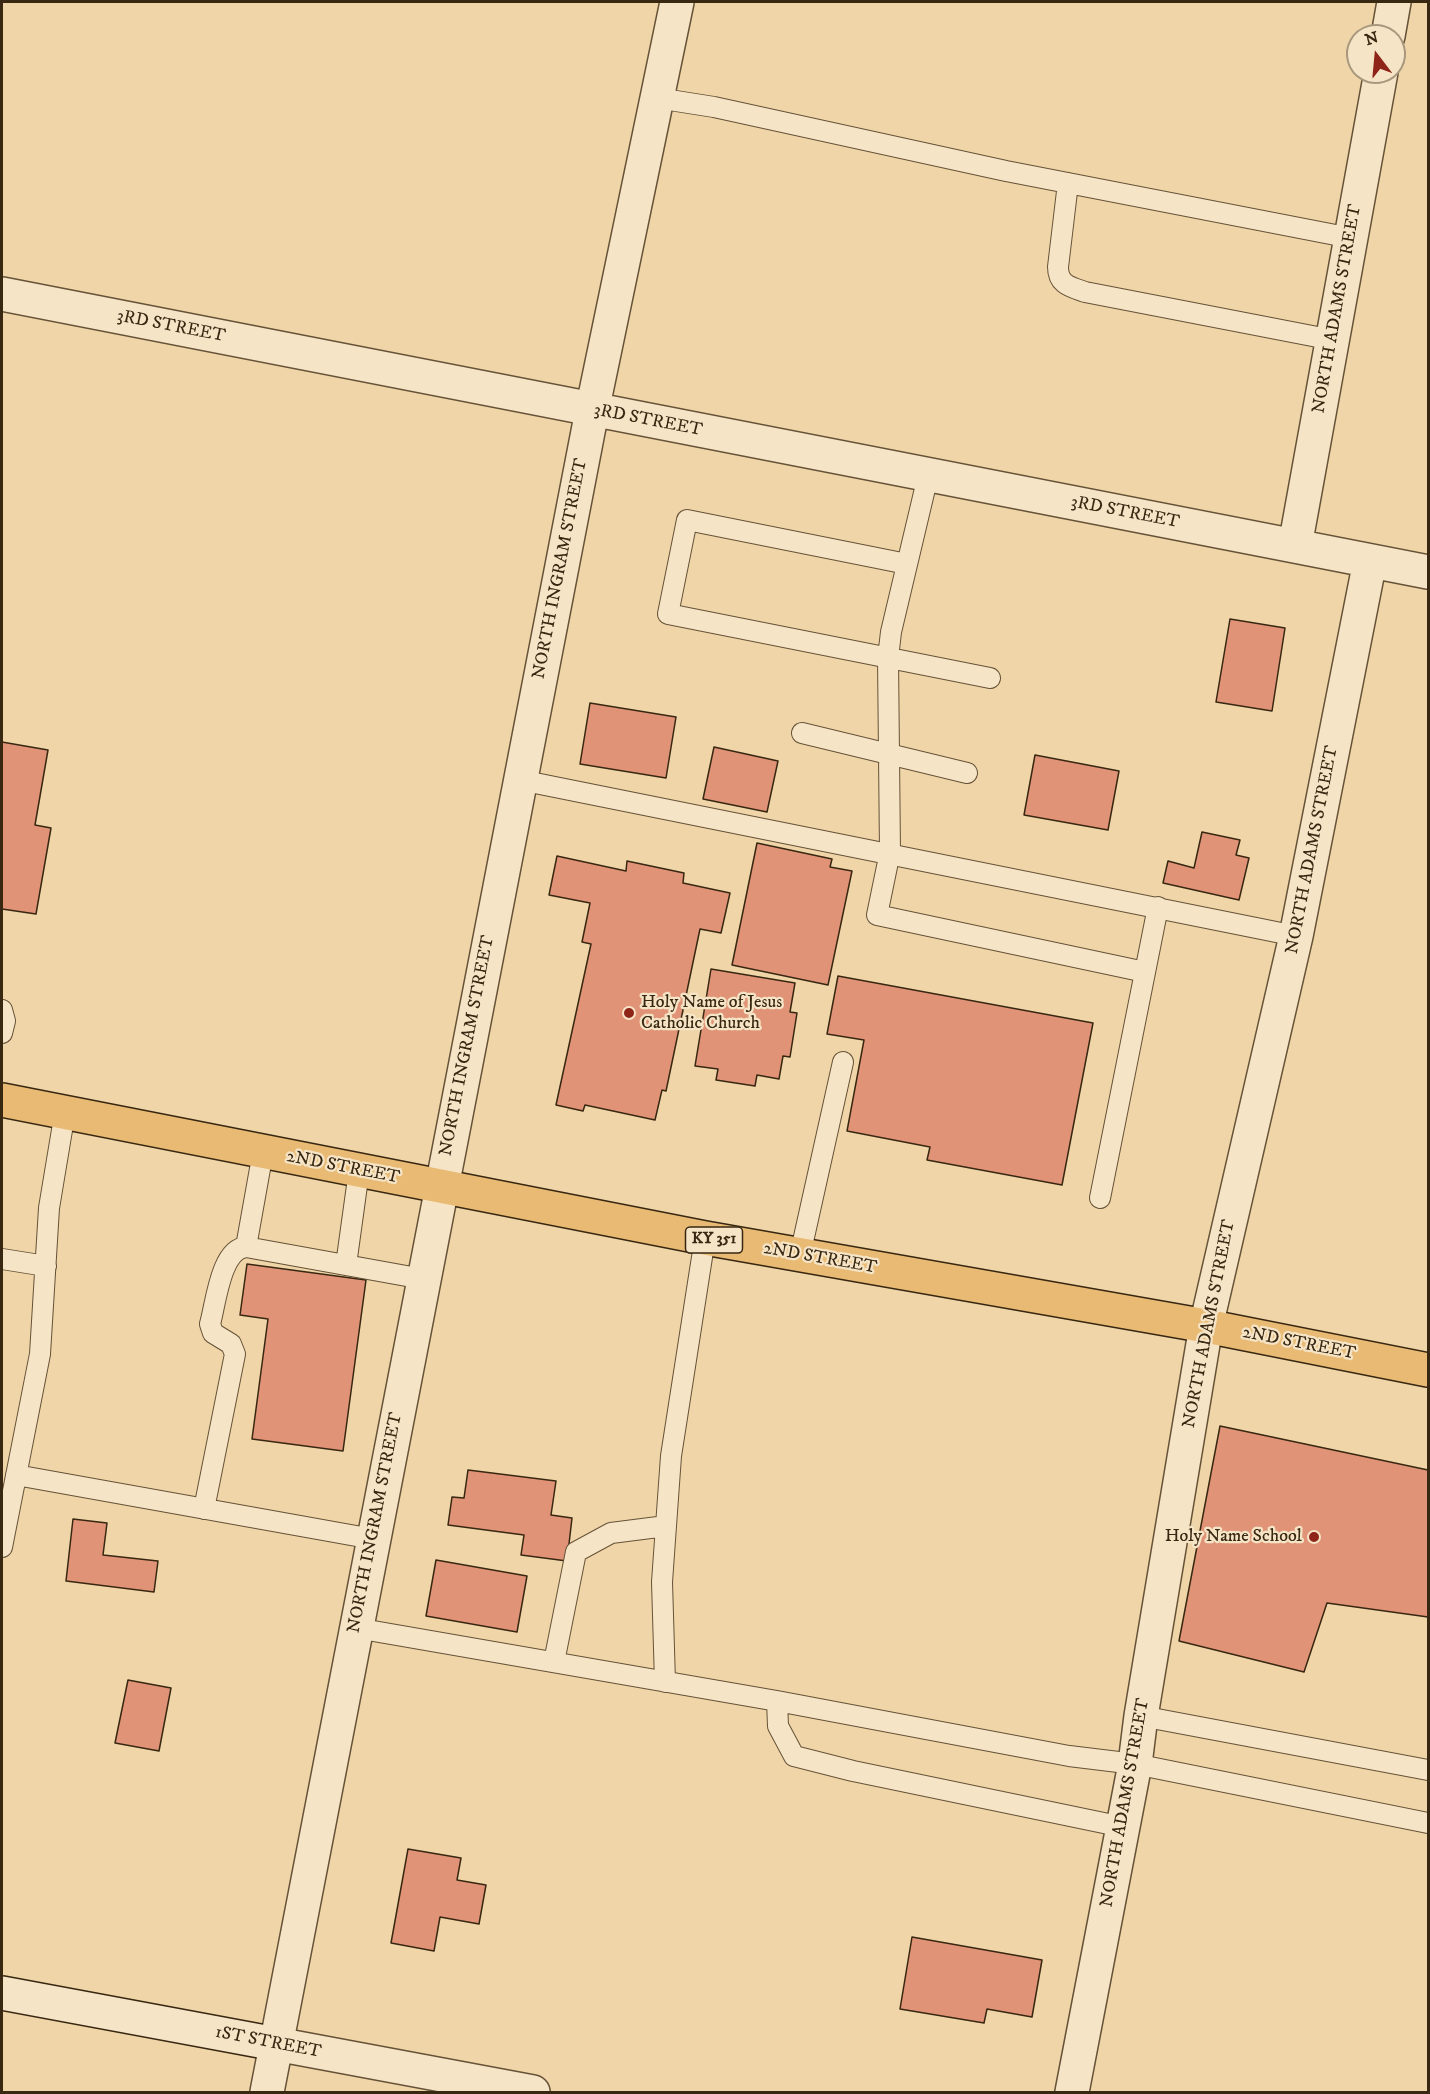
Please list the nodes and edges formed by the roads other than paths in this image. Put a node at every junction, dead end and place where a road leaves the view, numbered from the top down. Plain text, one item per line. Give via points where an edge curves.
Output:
1 (678, 2) edge
2 (1394, 2) edge
3 (1390, 24) edge
4 (1379, 84) edge
5 (657, 98) junction
6 (1068, 183) junction
7 (1351, 238) junction
8 (2, 294) edge
9 (1333, 340) junction
10 (592, 411) junction
11 (928, 476) junction
12 (1295, 546) junction
13 (1370, 561) junction
14 (907, 564) junction
15 (1428, 572) edge
16 (888, 658) junction
17 (990, 678) dead end
18 (802, 733) dead end
19 (890, 756) junction
20 (967, 773) dead end
21 (520, 780) junction
22 (890, 852) junction
23 (1158, 907) junction
24 (1296, 936) junction
25 (1145, 972) junction
26 (2, 1010) edge
27 (2, 1033) edge
28 (843, 1062) dead end
29 (2, 1100) edge
30 (65, 1112) junction
31 (263, 1152) junction
32 (359, 1171) junction
33 (440, 1187) junction
34 (1100, 1198) dead end
35 (705, 1238) junction
36 (246, 1247) junction
37 (800, 1255) junction
38 (2, 1258) edge
39 (346, 1265) junction
40 (46, 1266) junction
41 (423, 1279) junction
42 (1206, 1326) junction
43 (1428, 1370) edge
44 (16, 1475) junction
45 (204, 1509) junction
46 (666, 1526) junction
47 (373, 1539) junction
48 (2, 1547) edge
49 (356, 1628) junction
50 (554, 1662) junction
51 (665, 1682) junction
52 (777, 1701) junction
53 (1141, 1716) junction
54 (1135, 1764) junction
55 (1428, 1770) edge
56 (1428, 1823) edge
57 (1123, 1827) junction
58 (2, 1993) edge
59 (276, 2044) junction
60 (267, 2092) edge
61 (534, 2092) edge
62 (1072, 2092) edge

1 - 5 street, NORTH INGRAM STREET
2 - 3 street
4 - 7 street, NORTH ADAMS STREET
5 - 6 lane
5 - 10 street, NORTH INGRAM STREET
6 - 7 lane
6 - 9 lane via 1058,267 1061,281 1067,285 1085,292
7 - 9 street, NORTH ADAMS STREET
8 - 10 street, 3RD STREET
9 - 12 street, NORTH ADAMS STREET
10 - 11 street, 3RD STREET
10 - 21 street, NORTH INGRAM STREET
11 - 12 street, 3RD STREET
11 - 14 lane
12 - 13 street, 3RD STREET
13 - 15 street
13 - 24 street, NORTH ADAMS STREET
14 - 16 lane
14 - 16 lane via 687,520 668,614
16 - 17 lane
16 - 19 lane
18 - 19 lane
19 - 20 lane
19 - 22 lane
21 - 22 lane
21 - 33 street, NORTH INGRAM STREET
22 - 23 lane
22 - 25 lane via 877,915
23 - 24 lane
23 - 25 lane
24 - 42 street, NORTH ADAMS STREET
25 - 34 lane
26 - 27 lane
28 - 37 lane
29 - 30 main road, 2ND STREET / KY 351
30 - 31 main road, 2ND STREET / KY 351
30 - 40 lane via 49,1208
31 - 32 main road, 2ND STREET / KY 351
31 - 36 lane
32 - 33 main road, 2ND STREET / KY 351
32 - 39 lane
33 - 35 main road, 2ND STREET / KY 351
33 - 41 street, NORTH INGRAM STREET
35 - 37 main road, 2ND STREET / KY 351
35 - 46 lane via 671,1456
36 - 39 lane
36 - 45 lane via 228,1256 210,1324 213,1333 231,1344 236,1354
37 - 42 main road, 2ND STREET / KY 351
38 - 40 lane
39 - 41 lane
40 - 44 lane via 40,1354
41 - 47 street, NORTH INGRAM STREET
42 - 43 main road, 2ND STREET / KY 351
42 - 53 street, NORTH ADAMS STREET
44 - 45 lane
44 - 48 lane
45 - 47 lane
46 - 50 lane via 611,1533 576,1552
46 - 51 lane via 662,1582
47 - 49 street, NORTH INGRAM STREET
49 - 50 lane
49 - 59 street, NORTH INGRAM STREET
50 - 51 lane
51 - 52 lane
52 - 54 lane via 1069,1756
52 - 57 lane via 778,1726 794,1756
53 - 54 street, NORTH ADAMS STREET
53 - 55 lane
54 - 56 lane
54 - 57 street, NORTH ADAMS STREET
57 - 62 street, NORTH ADAMS STREET
58 - 59 street, 1ST STREET
59 - 60 street, NORTH INGRAM STREET
59 - 61 street, 1ST STREET

